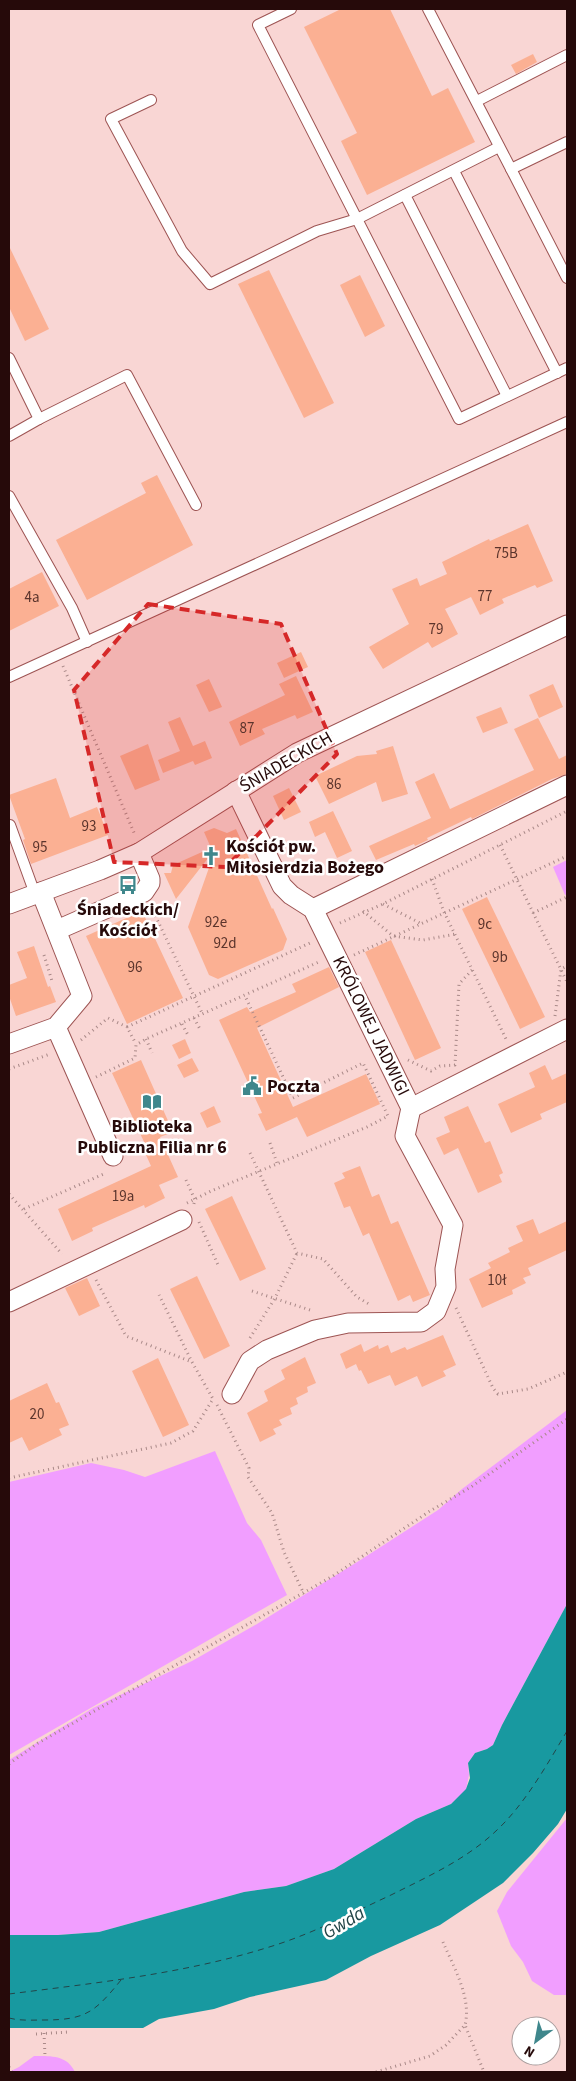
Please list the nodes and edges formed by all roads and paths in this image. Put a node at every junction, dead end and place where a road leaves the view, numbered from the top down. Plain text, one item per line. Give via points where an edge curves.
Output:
1 (291, 9) edge
2 (428, 9) edge
3 (567, 55) edge
4 (151, 100) dead end
5 (477, 101) junction
6 (566, 144) edge
7 (499, 147) junction
8 (511, 169) junction
9 (454, 170) junction
10 (405, 195) junction
11 (357, 219) junction
12 (567, 278) edge
13 (10, 362) edge
14 (567, 368) edge
15 (557, 373) junction
16 (507, 396) junction
17 (39, 419) junction
18 (567, 422) edge
19 (9, 436) edge
20 (9, 496) edge
21 (196, 506) dead end
22 (567, 625) edge
23 (87, 642) junction
24 (58, 654) junction
25 (9, 678) edge
26 (567, 785) edge
27 (236, 791) junction
28 (567, 811) edge
29 (10, 825) dead end
30 (500, 844) junction
31 (144, 850) junction
32 (567, 856) edge
33 (518, 878) junction
34 (432, 879) junction
35 (144, 892) junction
36 (38, 893) junction
37 (567, 897) edge
38 (9, 904) edge
39 (383, 904) junction
40 (313, 909) junction
41 (363, 911) junction
42 (444, 912) junction
43 (533, 913) junction
44 (420, 924) junction
45 (57, 930) junction
46 (326, 933) junction
47 (456, 934) junction
48 (392, 936) junction
49 (44, 954) dead end
50 (338, 958) junction
51 (567, 966) edge
52 (472, 969) junction
53 (561, 969) junction
54 (52, 981) dead end
55 (567, 982) edge
56 (193, 996) junction
57 (245, 996) junction
58 (203, 1014) junction
59 (194, 1018) junction
60 (182, 1024) junction
61 (56, 1027) junction
62 (127, 1027) dead end
63 (201, 1030) dead end
64 (560, 1033) edge
65 (189, 1037) dead end
66 (146, 1039) junction
67 (9, 1044) edge
68 (382, 1048) junction
69 (152, 1053) dead end
70 (514, 1056) junction
71 (83, 1085) junction
72 (411, 1108) junction
73 (270, 1144) dead end
74 (250, 1153) dead end
75 (114, 1156) dead end
76 (277, 1163) junction
77 (257, 1172) junction
78 (186, 1180) dead end
79 (9, 1194) edge
80 (195, 1200) junction
81 (188, 1213) junction
82 (71, 1251) dead end
83 (297, 1253) junction
84 (62, 1254) junction
85 (54, 1258) dead end
86 (87, 1264) junction
87 (218, 1266) dead end
88 (446, 1287) junction
89 (252, 1291) dead end
90 (159, 1295) dead end
91 (274, 1298) junction
92 (9, 1302) edge
93 (372, 1306) dead end
94 (320, 1313) dead end
95 (247, 1344) dead end
96 (192, 1362) junction
97 (567, 1372) edge
98 (225, 1392) joint
99 (213, 1399) junction
100 (567, 1419) edge
101 (9, 1478) edge
102 (304, 1594) junction
103 (9, 1764) edge
104 (443, 1942) dead end
105 (465, 2025) junction
106 (68, 2032) dead end
107 (44, 2033) junction
108 (36, 2034) dead end
109 (45, 2056) dead end
110 (9, 2067) edge
111 (12, 2072) edge
112 (376, 2072) edge
113 (484, 2072) edge

1 - 11 lane via 258,26
2 - 5 lane
3 - 5 lane
4 - 11 lane via 111,120 182,251 210,284 316,231
5 - 7 lane
6 - 8 lane
7 - 8 lane
7 - 9 lane
8 - 12 lane
9 - 10 lane
9 - 15 lane
10 - 11 lane
10 - 16 lane
11 - 16 lane via 459,419
13 - 17 lane
14 - 15 lane
15 - 16 lane
17 - 19 lane
17 - 21 lane via 127,375
18 - 23 lane
20 - 23 lane via 72,608
22 - 27 street, ŚNIADECKICH via 306,748
23 - 24 lane
24 - 25 lane
24 - 31 path via 132,829 143,838
26 - 40 street
27 - 31 street, ŚNIADECKICH
27 - 40 street, KRÓLOWEJ JADWIGI via 282,886
28 - 30 path
29 - 36 lane
30 - 33 path
30 - 34 path
31 - 35 street via 150,883
31 - 36 street, ŚNIADECKICH
32 - 33 path
33 - 42 path
33 - 43 path
34 - 39 path
34 - 42 path
35 - 45 street
35 - 56 path
36 - 38 street, ŚNIADECKICH
36 - 45 street
37 - 43 path
39 - 41 path
39 - 44 path
40 - 46 street, KRÓLOWEJ JADWIGI
41 - 46 path
41 - 48 path
42 - 44 path
42 - 47 path
43 - 53 path
44 - 48 path
45 - 61 street via 82,996
46 - 50 street, KRÓLOWEJ JADWIGI
46 - 56 path
47 - 48 path via 423,940
47 - 52 path
48 - 50 path
49 - 54 path
50 - 57 path
50 - 68 street, KRÓLOWEJ JADWIGI
51 - 53 path
52 - 68 path via 460,984 455,1065 440,1066 431,1071
52 - 70 path
53 - 55 path
53 - 64 path
56 - 58 path
56 - 62 path
57 - 58 path
57 - 76 path via 292,1098 363,1063 388,1116
58 - 59 path
59 - 60 path
59 - 63 path
60 - 65 path
60 - 66 path
61 - 67 street
61 - 71 street
64 - 70 street
66 - 69 path
66 - 71 path via 136,1045 135,1058
68 - 72 street, KRÓLOWEJ JADWIGI
70 - 72 street
71 - 75 street
72 - 88 street, KRÓLOWEJ JADWIGI via 405,1136 453,1225 444,1269
73 - 76 path
74 - 77 path
76 - 77 path
77 - 80 path
77 - 83 path
78 - 80 path
79 - 84 path
80 - 81 path
80 - 81 path
81 - 86 street
81 - 87 path
82 - 84 path
83 - 91 path
83 - 93 path via 324,1258 357,1297
84 - 85 path
86 - 92 street
86 - 96 path via 126,1336
88 - 97 path via 498,1394 528,1389
88 - 98 street, KRÓLOWEJ JADWIGI via 436,1311 421,1322 348,1323 315,1330 267,1350 250,1361
89 - 91 path
90 - 96 path
91 - 94 path
91 - 95 path
96 - 99 path
98 - 99 path
99 - 101 path via 193,1431 171,1443
99 - 102 path via 249,1468 248,1477 272,1512 284,1552
100 - 102 path via 471,1487
102 - 103 path via 38,1743
104 - 105 path via 463,1994 468,2014
105 - 112 path via 430,2056
105 - 113 path
106 - 107 path
107 - 108 path
107 - 109 path
110 - 111 path

